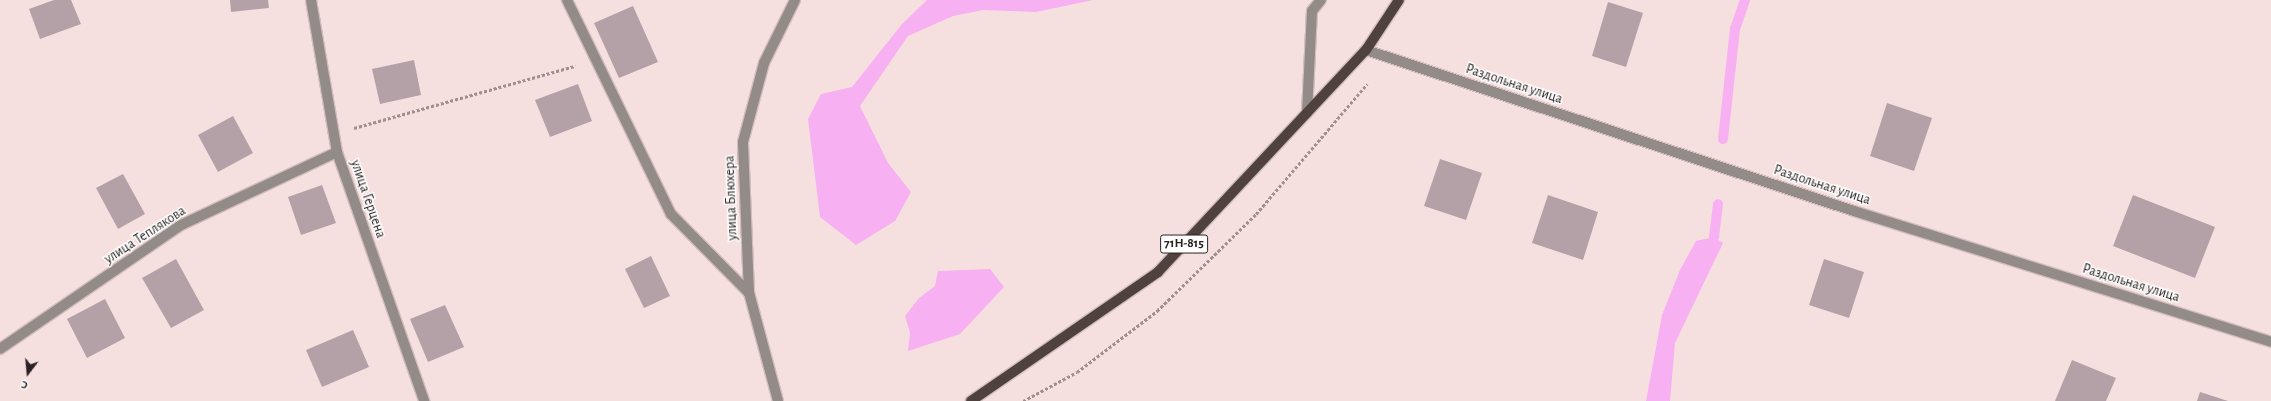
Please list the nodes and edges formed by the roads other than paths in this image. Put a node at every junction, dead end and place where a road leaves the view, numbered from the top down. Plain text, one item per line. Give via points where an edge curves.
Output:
1 (311, 0) edge
2 (567, 0) edge
3 (796, 0) edge
4 (1321, 0) edge
5 (1399, 0) edge
6 (1366, 50) junction
7 (1307, 113) junction
8 (337, 152) junction
9 (749, 293) junction
10 (2271, 342) edge
11 (0, 350) edge
12 (424, 401) edge
13 (778, 401) edge
14 (970, 401) edge

1 - 8 street, улица Герцена via 336,133
2 - 9 street via 671,214
3 - 9 street, улица Блюхера via 764,63 743,142
4 - 7 street via 1312,11
5 - 6 main road, 71Н-815
6 - 7 main road, 71Н-815
6 - 10 street, Раздольная улица via 1854,211
7 - 14 main road, 71Н-815 via 1158,272
8 - 11 street, улица Теплякова via 181,226
8 - 12 street, улица Герцена
9 - 13 street, улица Блюхера

